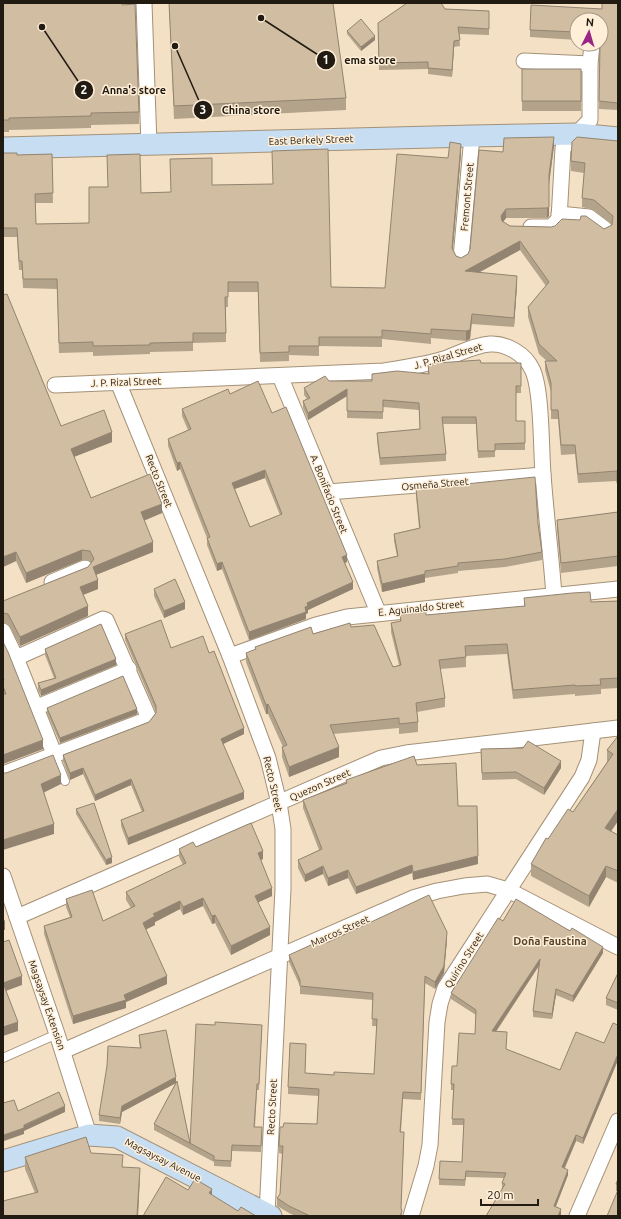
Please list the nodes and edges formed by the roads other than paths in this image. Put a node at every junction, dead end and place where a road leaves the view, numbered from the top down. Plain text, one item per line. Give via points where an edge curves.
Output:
1 (144, 3) edge
2 (591, 52) edge
3 (524, 62) dead end
4 (590, 64) junction
5 (577, 134) junction
6 (472, 136) junction
7 (618, 138) edge
8 (149, 144) junction
9 (3, 148) edge
10 (559, 214) junction
11 (517, 226) edge
12 (604, 229) edge
13 (461, 258) edge
14 (280, 376) junction
15 (118, 382) junction
16 (55, 385) dead end
17 (543, 475) junction
18 (328, 492) junction
19 (85, 568) edge
20 (37, 588) edge
21 (618, 589) edge
22 (554, 595) junction
23 (378, 612) junction
24 (3, 631) edge
25 (230, 656) junction
26 (16, 658) junction
27 (129, 669) junction
28 (35, 708) junction
29 (618, 728) edge
30 (593, 731) junction
31 (54, 756) junction
32 (3, 774) edge
33 (64, 781) dead end
34 (279, 803) junction
35 (3, 876) edge
36 (508, 890) junction
37 (17, 917) junction
38 (618, 947) edge
39 (279, 958) junction
40 (57, 1034) junction
41 (63, 1051) junction
42 (3, 1058) edge
43 (618, 1121) edge
44 (89, 1135) junction
45 (3, 1161) edge
46 (270, 1215) edge
47 (411, 1216) edge
48 (577, 1216) edge

1 - 8 street
2 - 4 street
3 - 4 street
4 - 5 street via 590,120
5 - 6 street, East Berkely Street
5 - 7 street, East Berkely Street
5 - 10 street via 563,148
6 - 8 street, East Berkely Street
6 - 13 street, Fremont Street
8 - 9 street, East Berkely Street
10 - 11 street via 557,223 551,227
10 - 12 street via 589,217
14 - 15 street, J. P. Rizal Street
14 - 17 street, J. P. Rizal Street via 384,371 443,359 490,344 507,347 521,355 532,369 538,389
14 - 18 street, A. Bonifacio Street
15 - 16 street, J. P. Rizal Street
15 - 25 street, Recto Street
17 - 18 street, Osmeña Street
17 - 22 street, J. P. Rizal Street
18 - 23 street, A. Bonifacio Street
19 - 20 street
21 - 22 street, E. Aguinaldo Street
22 - 23 street, E. Aguinaldo Street
23 - 25 street, E. Aguinaldo Street via 316,625
24 - 26 street
25 - 34 street, Recto Street via 268,758
26 - 27 street via 103,619 109,624
26 - 28 street
27 - 28 street
27 - 31 street via 148,716 146,720
28 - 31 street
29 - 30 street, Quezon Street
30 - 34 street, Quezon Street via 381,758
30 - 36 street, Quirino Street via 589,760 582,777
31 - 32 street
31 - 33 lane
34 - 37 street, Quezon Street
34 - 39 street, Recto Street via 284,854
35 - 37 street, Magsaysay Extension
36 - 38 street, Marcos Street
36 - 39 street, Marcos Street via 487,884 437,891 413,898
36 - 47 street, Quirino Street via 445,988 440,1004 430,1145 423,1180
37 - 40 street, Magsaysay Extension
39 - 41 street, Marcos Street
39 - 46 street, Recto Street
40 - 41 street, Magsaysay Extension
40 - 42 lane
41 - 44 street, Magsaysay Extension
43 - 48 street
44 - 45 street, Magsaysay Avenue
44 - 46 street, Magsaysay Avenue via 117,1137

